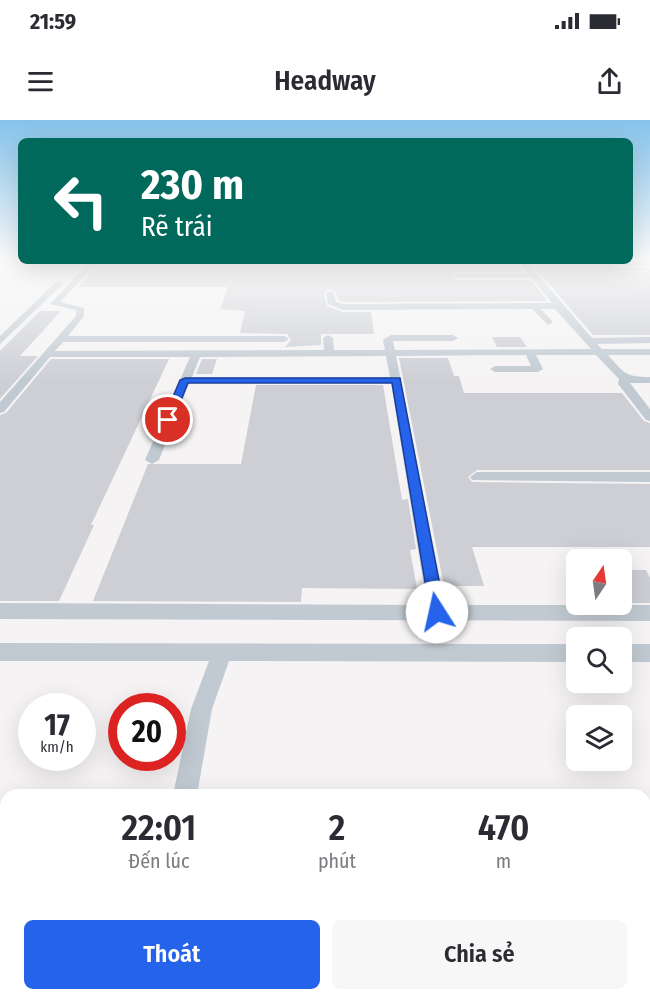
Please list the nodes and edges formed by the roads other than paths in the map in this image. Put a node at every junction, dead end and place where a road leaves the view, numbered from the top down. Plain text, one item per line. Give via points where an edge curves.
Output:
1 (42, 300) edge
2 (57, 300) edge
3 (331, 300) edge
4 (556, 300) edge
5 (535, 307) junction
6 (558, 307) junction
7 (548, 322) dead end
8 (328, 338) dead end
9 (453, 338) dead end
10 (60, 339) junction
11 (269, 339) junction
12 (284, 339) dead end
13 (650, 340) edge
14 (0, 341) edge
15 (590, 341) junction
16 (650, 352) edge
17 (267, 353) junction
18 (329, 353) junction
19 (391, 353) junction
20 (530, 353) junction
21 (46, 354) junction
22 (196, 354) junction
23 (602, 356) junction
24 (650, 359) edge
25 (495, 369) dead end
26 (624, 379) junction
27 (185, 380) junction
28 (396, 380) junction
29 (650, 381) edge
30 (0, 410) edge
31 (650, 417) edge
32 (152, 460) dead end
33 (477, 477) dead end
34 (650, 477) edge
35 (0, 611) edge
36 (437, 612) junction
37 (650, 613) edge
38 (0, 652) edge
39 (221, 653) junction
40 (566, 653) edge
41 (632, 653) edge
42 (650, 653) edge
43 (186, 789) edge

1 - 14 street
2 - 10 street via 58,306 82,310
3 - 5 street via 332,304 343,307
4 - 6 street
5 - 6 street
5 - 7 street
6 - 15 street
8 - 18 street
9 - 19 street via 391,338
10 - 11 street
10 - 21 street
11 - 12 street
11 - 17 street
13 - 15 street
15 - 23 street
16 - 23 street
17 - 18 street
17 - 22 street
18 - 19 street
19 - 20 street
19 - 28 street
20 - 23 street
20 - 25 street via 538,369
21 - 22 street
21 - 30 street
22 - 27 street
23 - 24 street
23 - 26 street
26 - 29 street
26 - 31 street
27 - 28 street
27 - 32 street
28 - 36 street
33 - 34 street
35 - 36 street
36 - 37 street
38 - 39 street
39 - 40 street
39 - 43 street via 195,732
41 - 42 street

